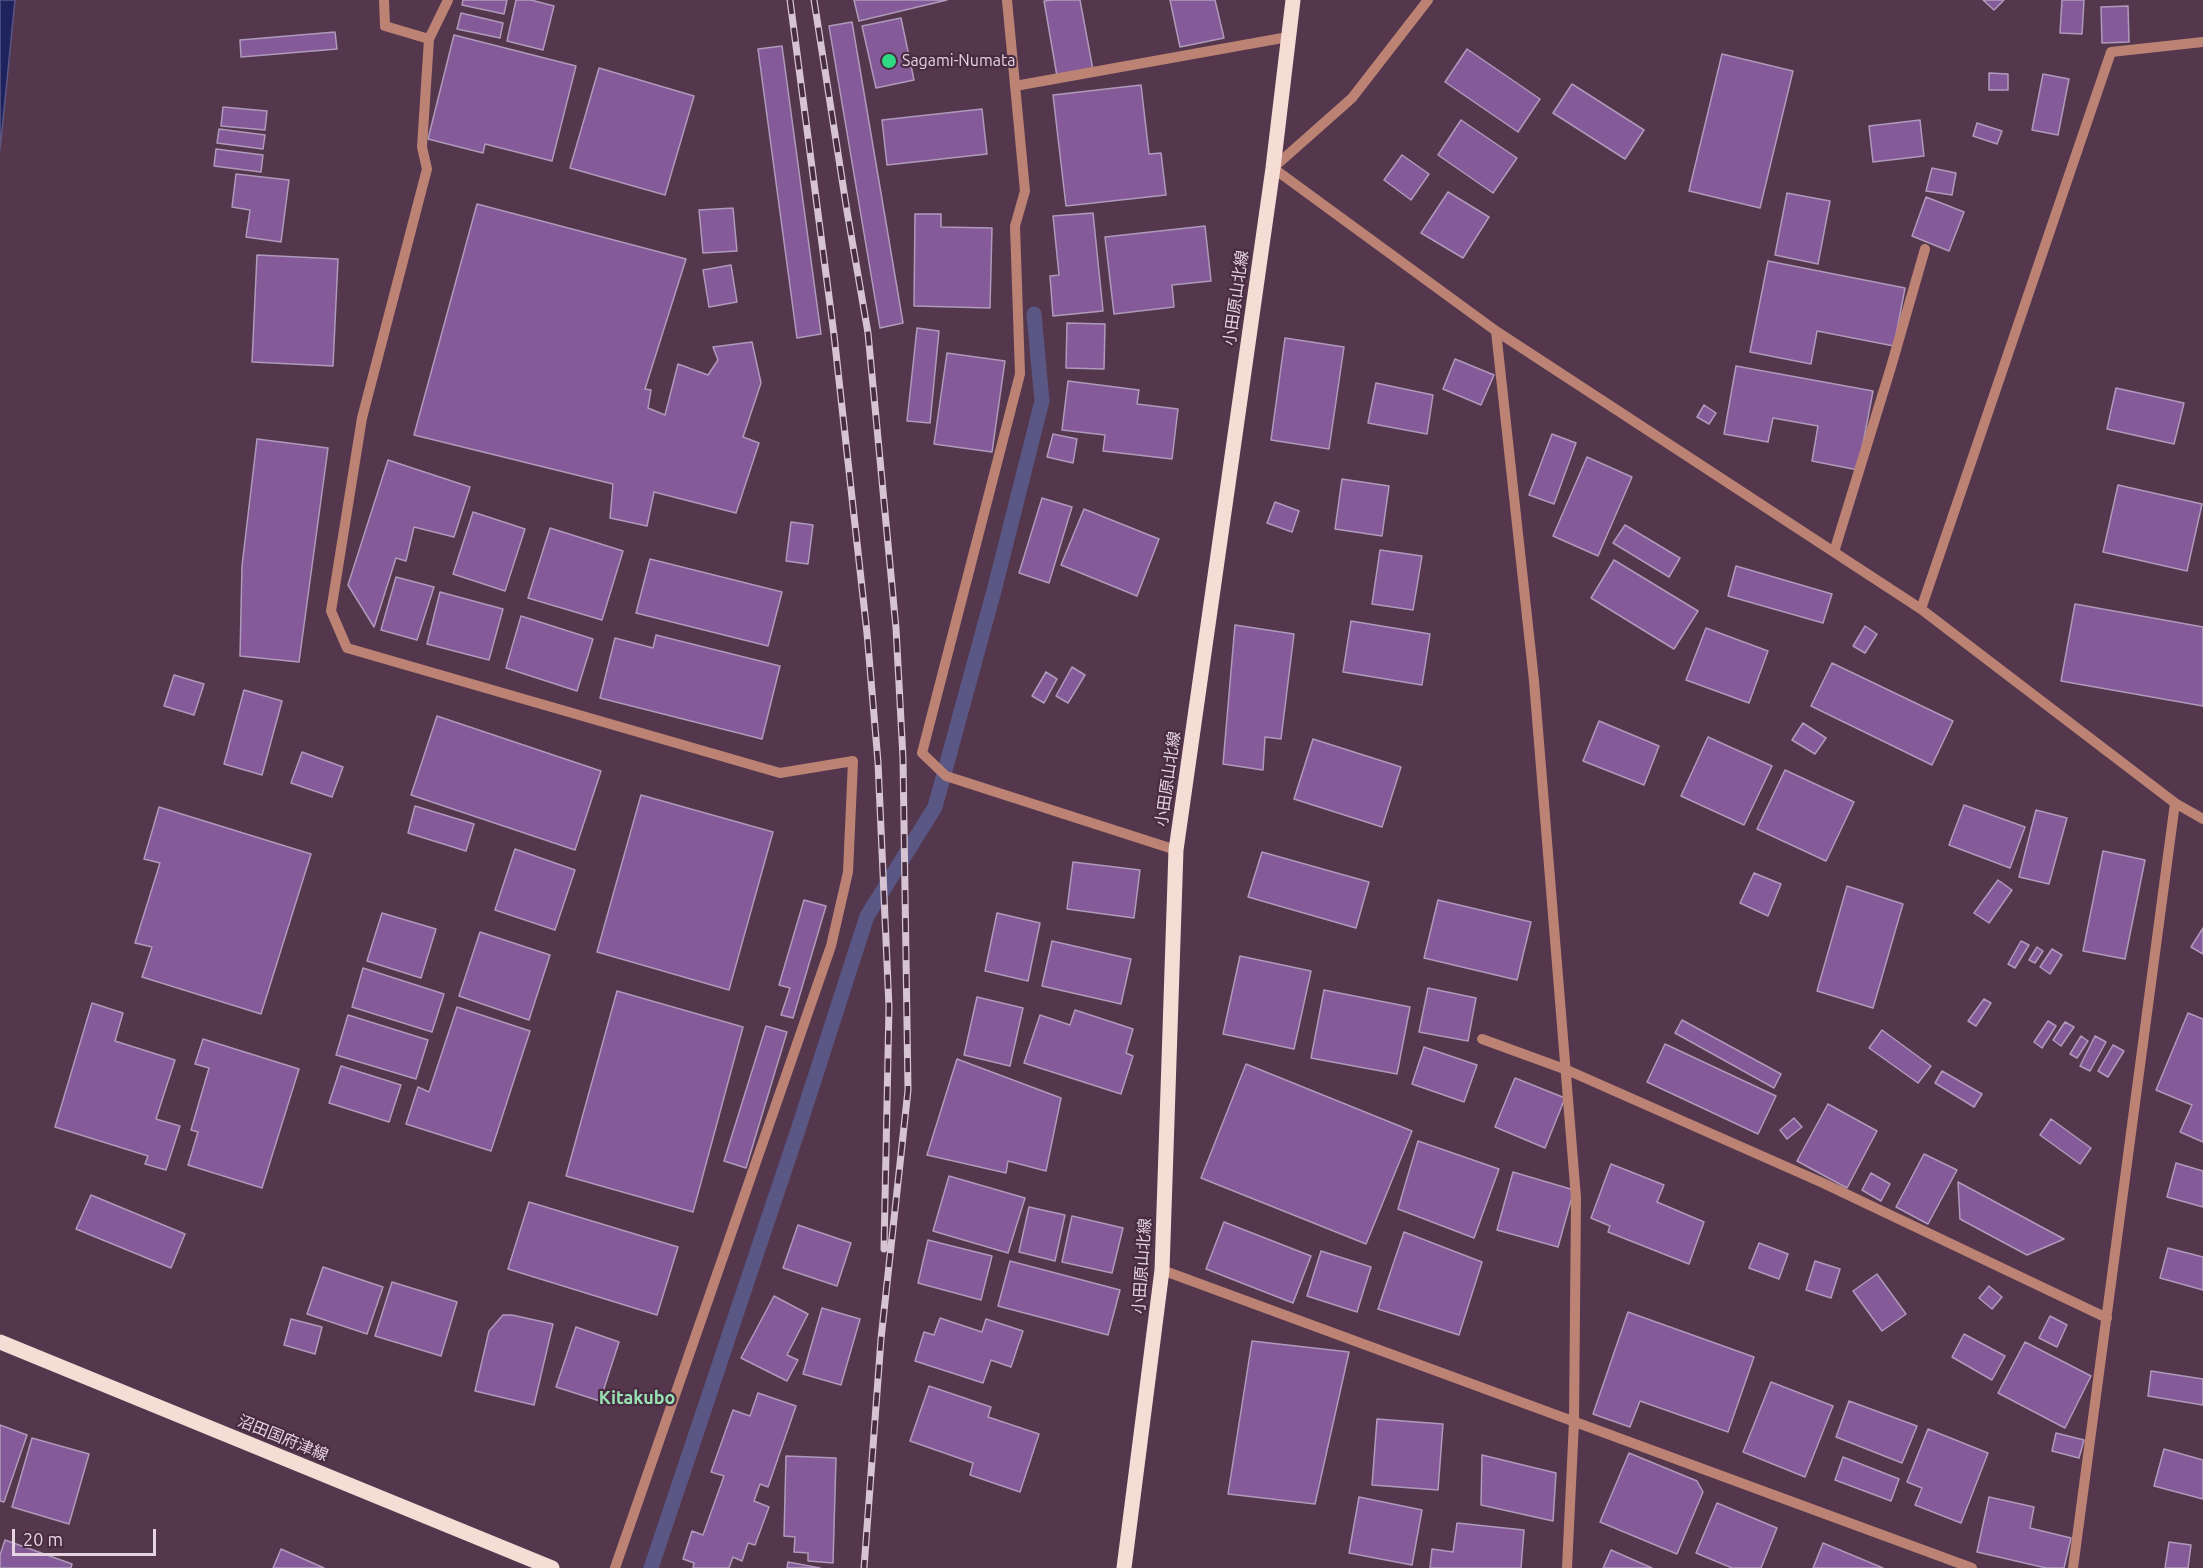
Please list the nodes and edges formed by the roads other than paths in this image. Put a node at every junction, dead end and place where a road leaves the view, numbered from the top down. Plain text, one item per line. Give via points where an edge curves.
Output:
1 (384, 0) edge
2 (448, 0) edge
3 (1007, 0) edge
4 (1293, 0) edge
5 (1428, 0) edge
6 (1288, 37) junction
7 (429, 39) junction
8 (2203, 42) edge
9 (1015, 86) junction
10 (1273, 168) junction
11 (1925, 249) dead end
12 (1496, 331) junction
13 (1834, 552) junction
14 (1921, 609) junction
15 (2175, 803) junction
16 (2203, 819) edge
17 (1176, 850) junction
18 (1482, 1039) dead end
19 (1567, 1070) junction
20 (1162, 1270) junction
21 (2107, 1318) junction
22 (0, 1342) edge
23 (1574, 1421) junction
24 (552, 1568) edge
25 (615, 1568) edge
26 (1124, 1568) edge
27 (1567, 1568) edge
28 (1972, 1568) edge
29 (2073, 1568) edge

1 - 7 street via 385,26
2 - 7 street
3 - 9 street
4 - 6 main road, 小田原山北線
5 - 10 street via 1352,98
6 - 9 street
6 - 10 main road, 小田原山北線
7 - 25 street via 422,147 428,169 363,418 331,611 347,648 780,773 853,761 848,872 831,946
8 - 14 street via 2111,52
9 - 17 street via 1025,191 1015,226 1020,374 922,753 946,776
10 - 12 street
10 - 17 main road, 小田原山北線
11 - 13 street
12 - 13 street
12 - 19 street via 1534,681
13 - 14 street
14 - 15 street
15 - 16 street
15 - 21 street
17 - 20 main road, 小田原山北線
18 - 19 street
19 - 21 street via 1823,1183
19 - 23 street via 1576,1198
20 - 23 street
20 - 26 main road, 小田原山北線
21 - 29 street
22 - 24 main road, 沼田国府津線
23 - 27 street
23 - 28 street

